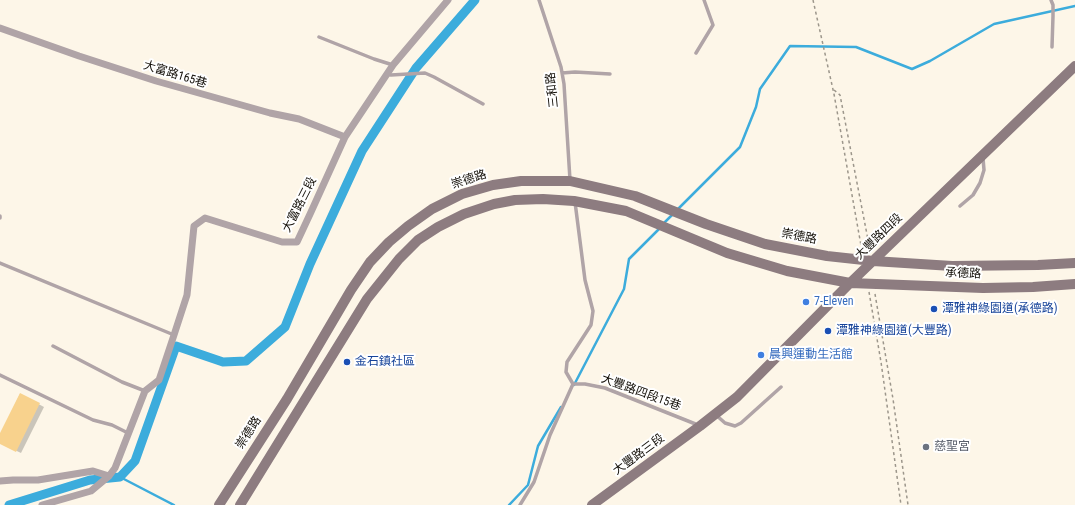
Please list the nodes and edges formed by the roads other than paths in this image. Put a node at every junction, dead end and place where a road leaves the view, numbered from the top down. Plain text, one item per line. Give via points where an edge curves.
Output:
1 (448, 0) edge
2 (539, 0) edge
3 (704, 0) edge
4 (1051, 0) edge
5 (0, 28) edge
6 (319, 37) dead end
7 (1052, 47) dead end
8 (696, 53) dead end
9 (393, 66) junction
10 (1075, 66) edge
11 (390, 74) junction
12 (562, 74) junction
13 (610, 74) dead end
14 (484, 104) dead end
15 (345, 137) junction
16 (983, 154) junction
17 (570, 181) junction
18 (574, 200) junction
19 (960, 206) dead end
20 (873, 261) junction
21 (0, 263) edge
22 (1075, 263) edge
23 (850, 283) junction
24 (1075, 284) edge
25 (174, 335) junction
26 (53, 346) dead end
27 (0, 376) edge
28 (573, 384) junction
29 (781, 387) dead end
30 (145, 391) junction
31 (715, 414) junction
32 (700, 426) junction
33 (128, 433) junction
34 (109, 476) junction
35 (0, 481) edge
36 (42, 505) edge
37 (219, 505) edge
38 (240, 505) edge
39 (520, 505) edge
40 (592, 505) edge

1 - 9 street, 大富路三段
2 - 12 lane, 三和路 via 562,67
3 - 8 lane via 713,25
4 - 7 lane
5 - 15 street, 大富路165巷 via 156,81 299,119
6 - 9 lane
9 - 11 street, 大富路三段
10 - 16 street, 大豐路四段
11 - 14 lane via 425,73
11 - 15 street, 大富路三段
12 - 13 lane
12 - 17 lane, 三和路
15 - 25 street, 大富路三段 via 297,242 282,242 205,218 194,226 186,295
16 - 19 lane via 984,170 980,183 973,195
16 - 20 street, 大豐路四段
17 - 20 street, 崇德路 via 635,196 765,244 827,256
17 - 37 street, 崇德路 via 521,181 493,185 462,194 432,209 389,242 370,262 351,290 287,399
18 - 23 street via 626,211 727,253 787,271
18 - 28 lane via 585,280 593,311 591,325 567,362 566,372
18 - 38 street via 515,200 494,204 458,217 418,240 367,299
20 - 22 street, 承德路 via 952,266
20 - 23 street, 大豐路四段
21 - 25 lane
23 - 24 street, 承德路 via 871,288 983,288
23 - 31 street, 大豐路四段 via 737,397
25 - 30 street, 大富路三段 via 159,380
26 - 30 lane via 122,382
27 - 33 lane via 72,411
28 - 32 lane, 大豐路四段15巷 via 605,388
28 - 39 lane via 550,436 534,482
29 - 31 lane via 735,426 725,423
30 - 33 street, 大富路三段
31 - 32 street, 大豐路四段
32 - 40 street, 大豐路三段
33 - 34 street, 大富路三段
34 - 35 street via 93,471 38,480
34 - 36 street, 大富路三段 via 91,492

